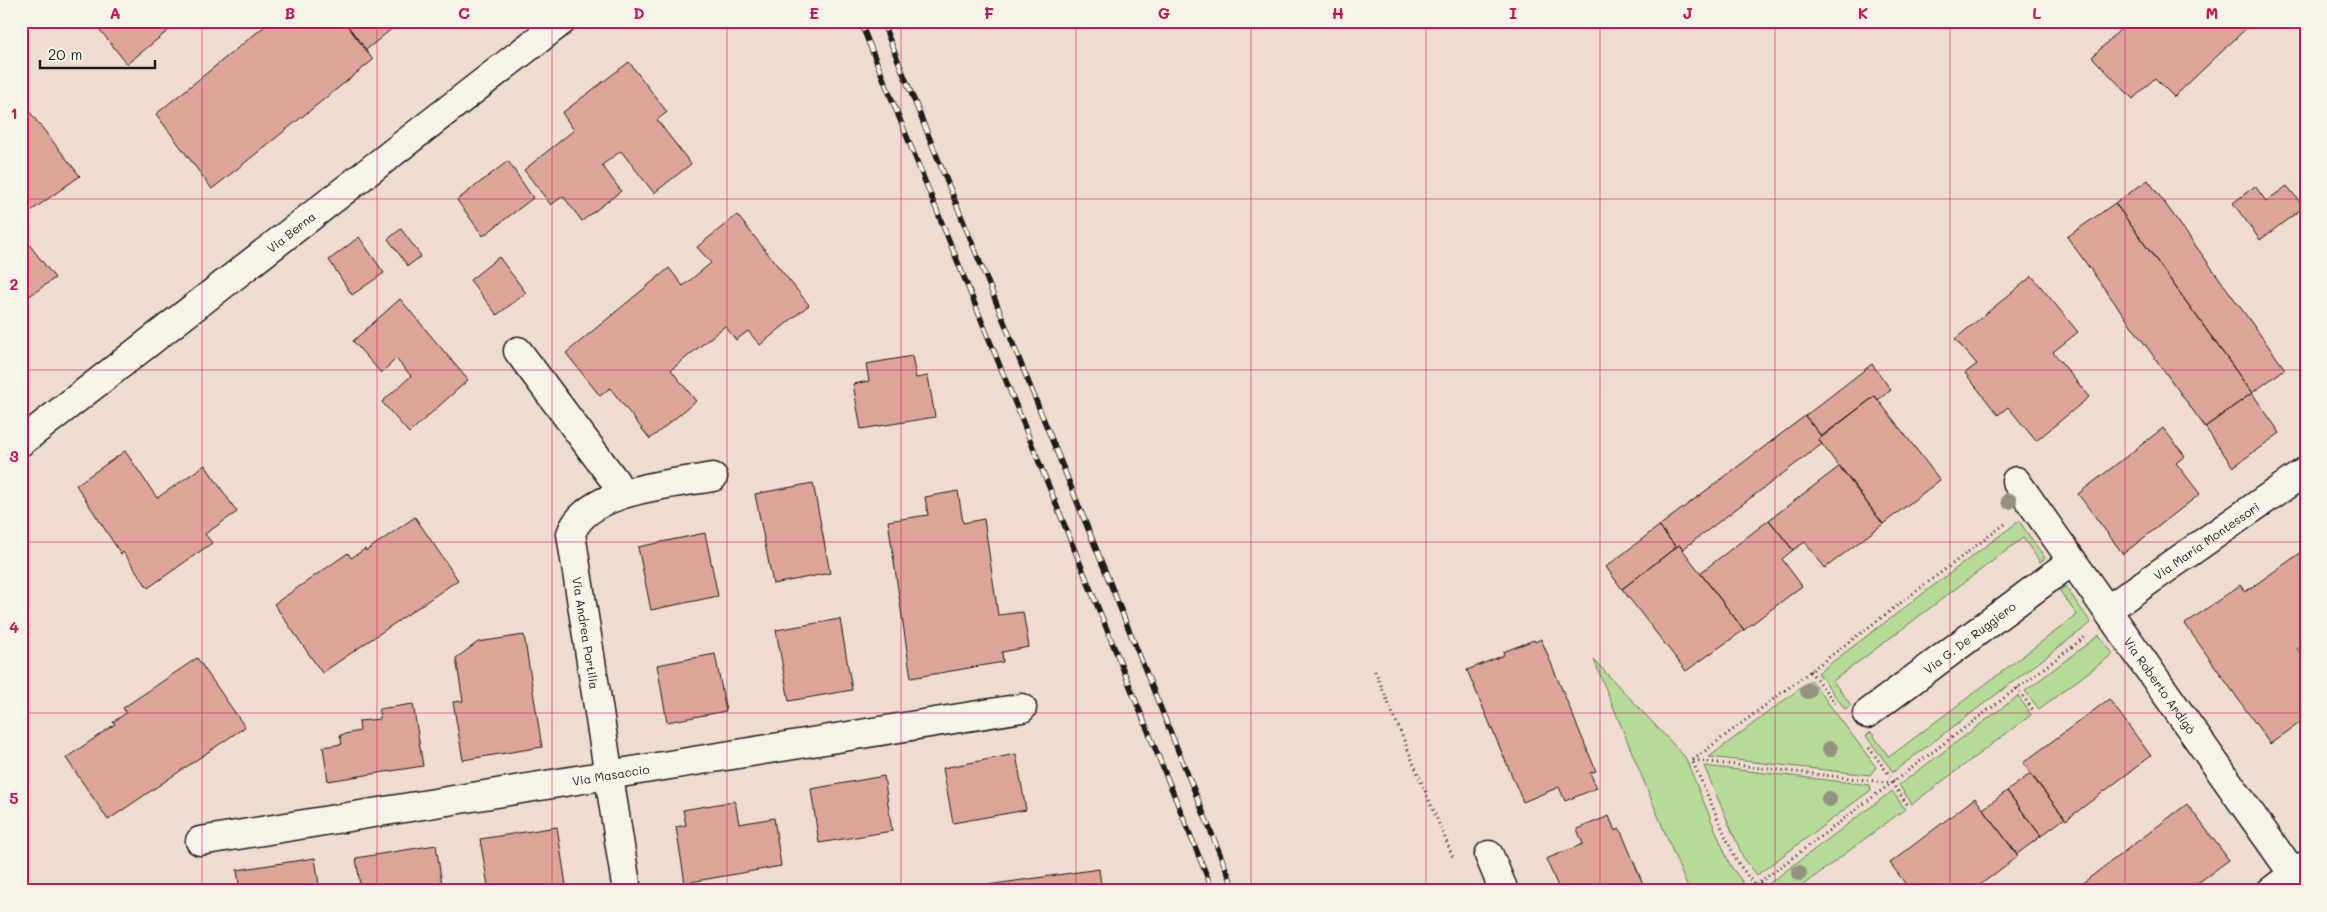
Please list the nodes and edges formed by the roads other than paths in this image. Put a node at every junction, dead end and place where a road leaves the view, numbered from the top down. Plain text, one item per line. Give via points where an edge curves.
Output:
1 (562, 21) edge
2 (518, 351) dead end
3 (21, 442) edge
4 (2306, 472) edge
5 (713, 477) dead end
6 (2016, 480) dead end
7 (619, 494) junction
8 (2072, 561) junction
9 (2110, 614) junction
10 (1022, 708) dead end
11 (1867, 714) dead end
12 (609, 775) junction
13 (200, 841) dead end
14 (1489, 855) dead end
15 (2301, 877) edge
16 (627, 891) edge
17 (1504, 891) edge
18 (2271, 891) edge

1 - 3 street, Via Berna
2 - 7 street via 614,481
4 - 9 street, Via Maria Montessori
5 - 7 street, Via Andrea Portilia
6 - 8 street, Via Roberto Ardigò
7 - 12 street, Via Andrea Portilia via 580,520 571,534
8 - 9 street, Via Roberto Ardigò
8 - 11 street, Via G. De Ruggiero
9 - 15 street, Via Roberto Ardigò
10 - 12 street, Via Masaccio
12 - 13 street, Via Masaccio
12 - 16 street, Via Andrea Portilia
14 - 17 street
15 - 18 street

